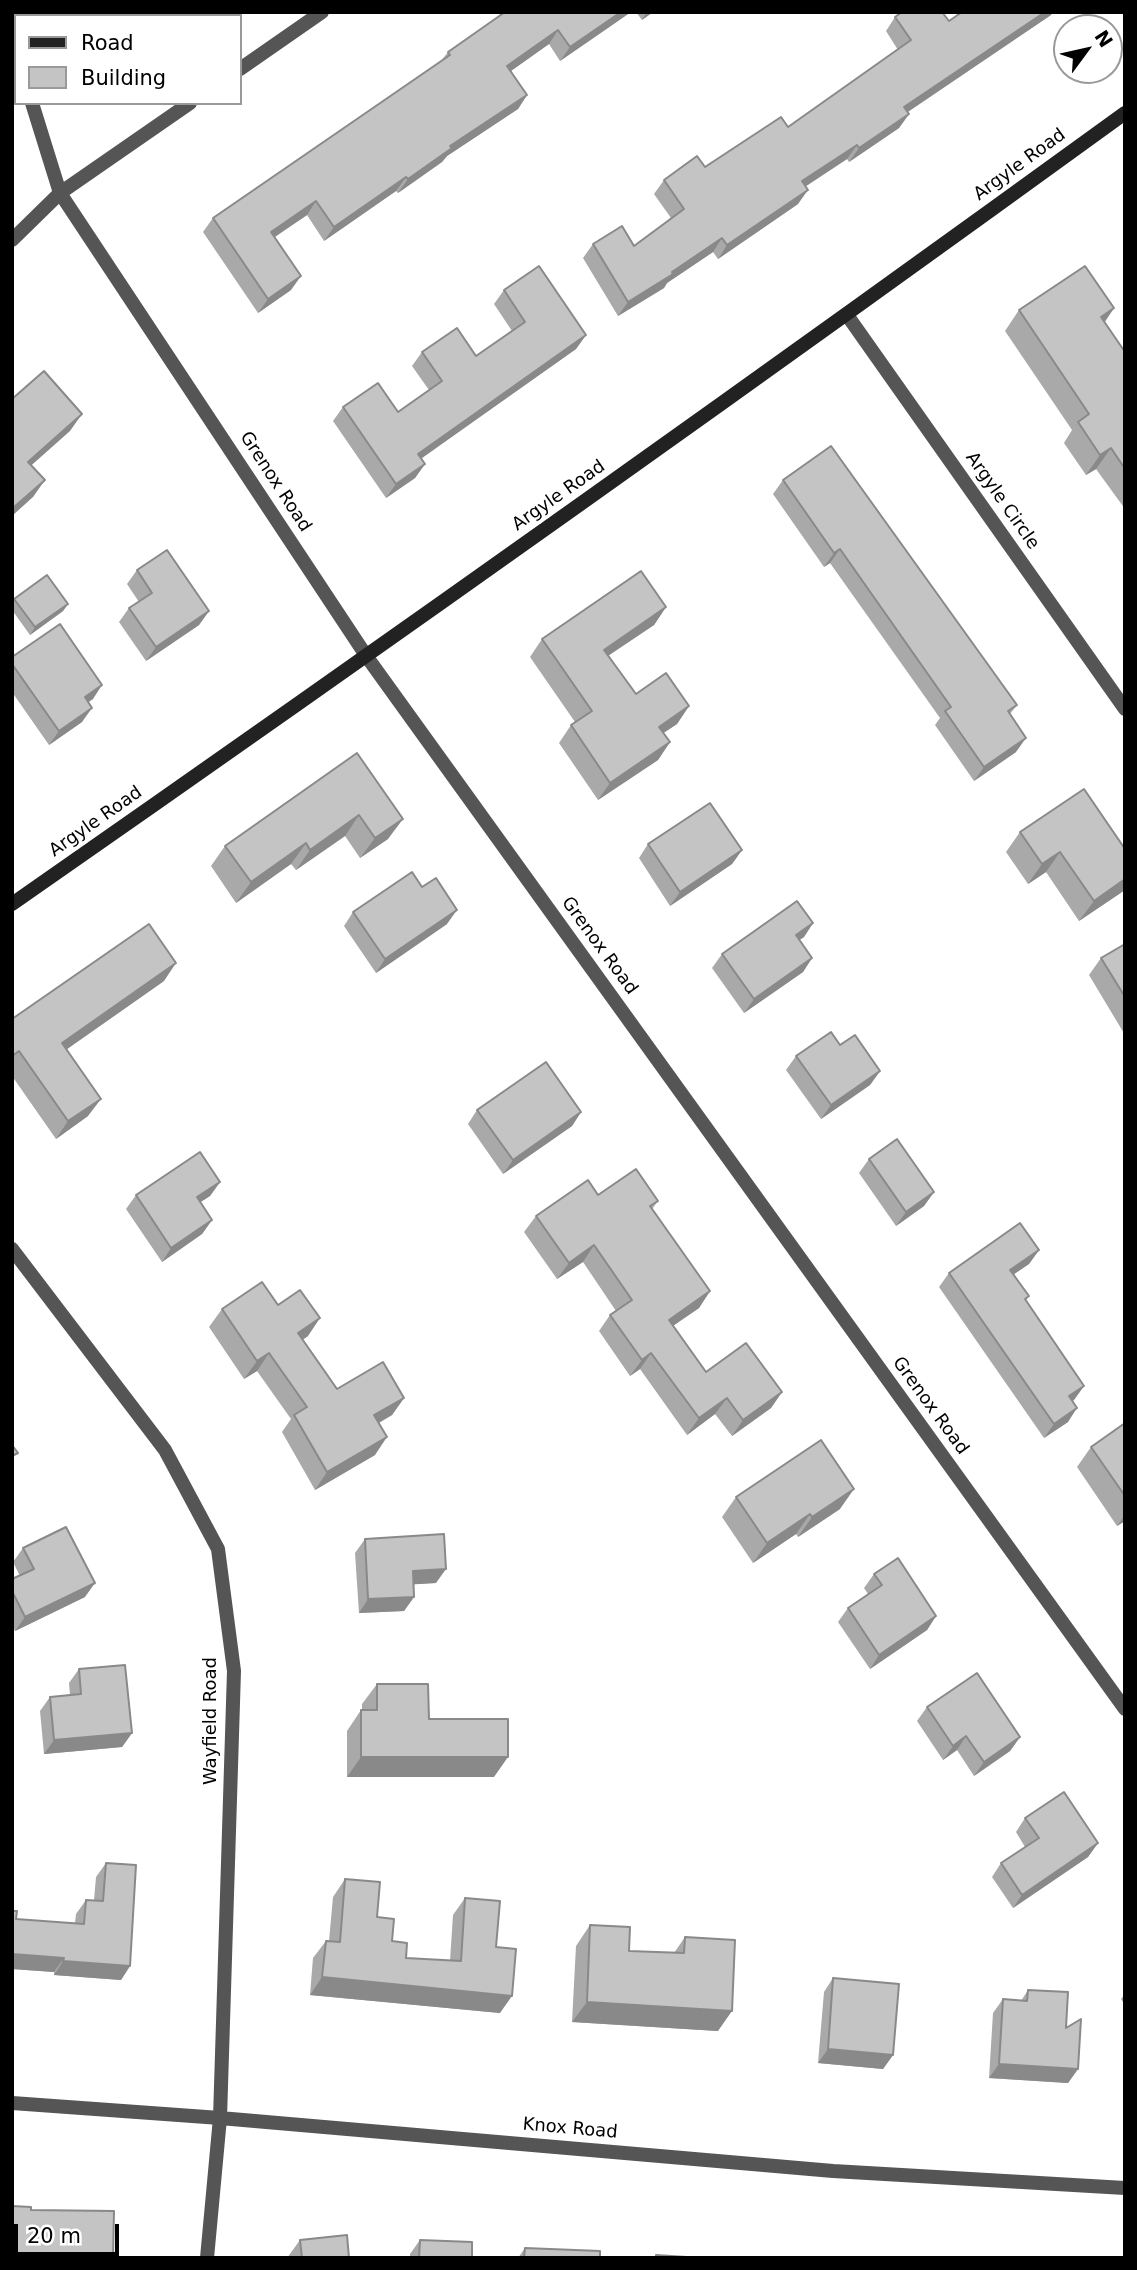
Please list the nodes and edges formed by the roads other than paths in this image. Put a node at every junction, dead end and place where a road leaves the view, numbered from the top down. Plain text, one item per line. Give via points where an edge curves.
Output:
1 (322, 12) edge
2 (12, 26) edge
3 (14, 43) edge
4 (242, 68) edge
5 (34, 105) edge
6 (187, 105) edge
7 (1125, 113) edge
8 (60, 193) junction
9 (12, 240) edge
10 (847, 315) junction
11 (367, 656) junction
12 (1125, 709) edge
13 (12, 904) edge
14 (12, 1249) edge
15 (1125, 1709) edge
16 (12, 2104) edge
17 (220, 2118) junction
18 (1125, 2188) edge
19 (207, 2258) edge

1 - 4 street
2 - 3 street
5 - 8 street, Grenox Road
6 - 8 street
7 - 10 street, Argyle Road
8 - 9 street
8 - 11 street, Grenox Road
10 - 11 street, Argyle Road
10 - 12 street, Argyle Circle
11 - 13 street, Argyle Road
11 - 15 street, Grenox Road
14 - 17 street, Wayfield Road via 165,1450 218,1549 234,1671
16 - 17 street, Knox Road
17 - 18 street, Knox Road via 833,2171
17 - 19 street, Wayfield Road

